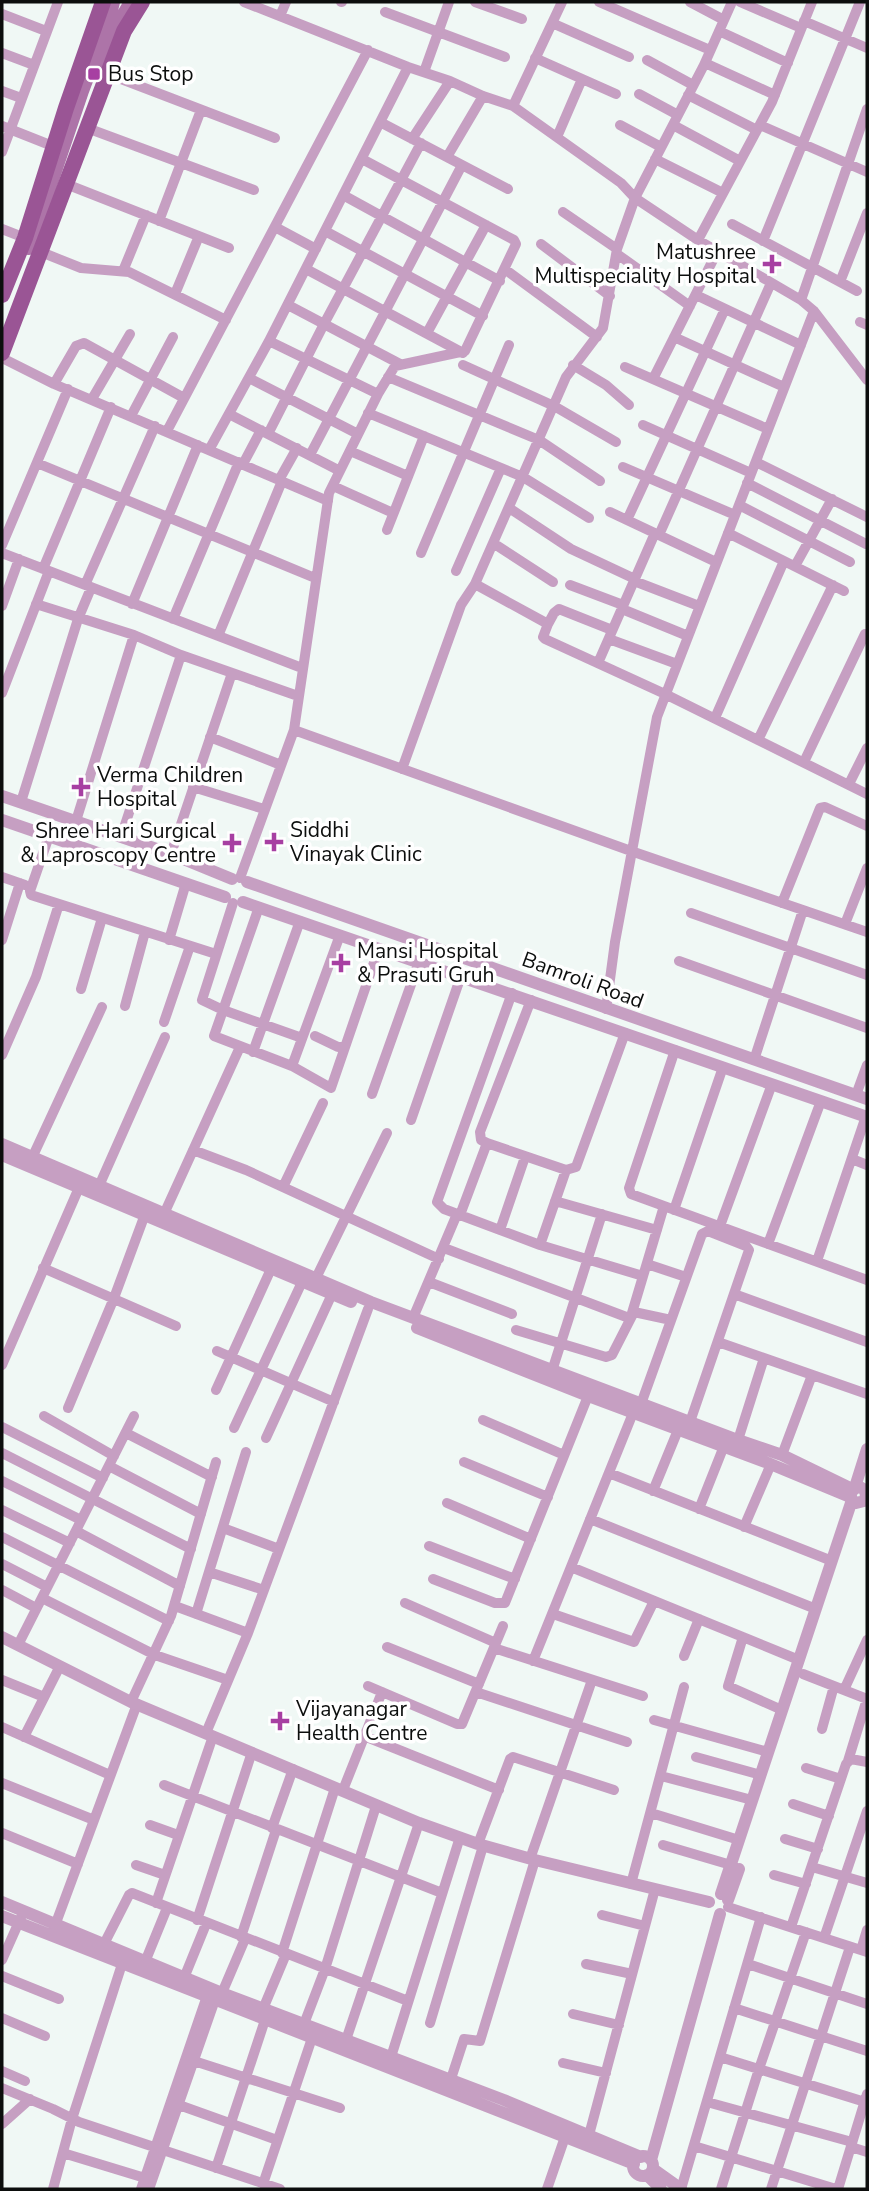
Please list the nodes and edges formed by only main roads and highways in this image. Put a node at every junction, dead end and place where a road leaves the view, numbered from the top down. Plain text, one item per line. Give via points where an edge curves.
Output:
1 (103, 2) edge
2 (113, 2) edge
3 (131, 2) edge
4 (142, 2) edge
5 (2, 295) edge
6 (2, 301) edge
7 (17, 314) junction
8 (2, 353) edge

1 - 5 main road
2 - 6 main road via 31,243
3 - 7 main road via 117,26 18,296
4 - 7 main road via 124,31
7 - 8 main road

